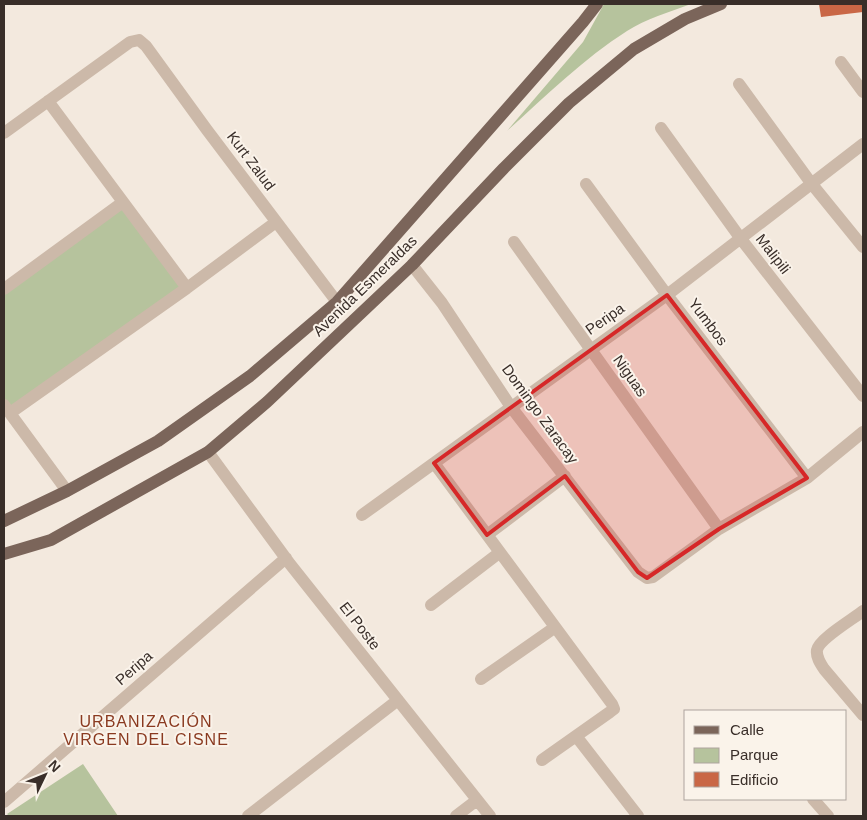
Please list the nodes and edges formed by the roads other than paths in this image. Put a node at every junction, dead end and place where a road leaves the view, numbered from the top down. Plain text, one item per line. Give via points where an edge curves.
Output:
1 (597, 4) edge
2 (721, 4) edge
3 (841, 62) dead end
4 (739, 84) dead end
5 (863, 92) edge
6 (48, 101) junction
7 (662, 128) dead end
8 (4, 133) edge
9 (863, 144) edge
10 (811, 183) junction
11 (586, 184) dead end
12 (122, 202) junction
13 (276, 222) junction
14 (741, 239) junction
15 (514, 242) dead end
16 (863, 247) edge
17 (412, 265) junction
18 (187, 288) junction
19 (4, 289) edge
20 (668, 295) junction
21 (336, 302) junction
22 (591, 349) junction
23 (863, 396) edge
24 (512, 407) junction
25 (7, 409) edge
26 (863, 432) edge
27 (208, 452) junction
28 (434, 463) junction
29 (565, 476) junction
30 (807, 478) junction
31 (67, 491) junction
32 (362, 515) dead end
33 (4, 521) edge
34 (719, 529) junction
35 (487, 536) junction
36 (499, 553) junction
37 (4, 554) edge
38 (286, 558) junction
39 (431, 605) dead end
40 (863, 611) edge
41 (554, 628) junction
42 (481, 679) dead end
43 (398, 700) junction
44 (863, 715) edge
45 (576, 736) junction
46 (542, 760) dead end
47 (477, 800) junction
48 (814, 800) edge
49 (4, 802) edge
50 (248, 816) edge
51 (456, 816) edge
52 (490, 816) edge
53 (638, 816) edge
54 (828, 816) edge

1 - 21 main road, Avenida Esmeraldas
2 - 17 main road, Avenida Esmeraldas via 660,33 610,67 504,168
3 - 5 street
4 - 10 street
6 - 8 street
6 - 12 street
6 - 13 street, Kurt Zalud via 130,42 138,40 146,46
7 - 14 street, Malipili
9 - 10 street, Peripa
10 - 14 street, Peripa
10 - 16 street
11 - 20 street, Yumbos
12 - 18 street
12 - 19 street
13 - 18 street
13 - 21 street, Kurt Zalud
14 - 20 street, Peripa
14 - 23 street, Malipili
15 - 22 street, Niguas
17 - 24 street, Domingo Zaracay via 442,303
17 - 27 main road, Avenida Esmeraldas via 267,402
18 - 25 street
20 - 22 street, Peripa
20 - 30 street, Yumbos
21 - 31 main road, Avenida Esmeraldas via 220,398 158,441
22 - 24 street, Peripa
22 - 34 street, Niguas
24 - 28 street, Peripa
24 - 29 street, Domingo Zaracay
25 - 31 street
26 - 30 street
27 - 37 main road, Avenida Esmeraldas via 51,540
27 - 38 street, El Poste
28 - 32 street, Peripa
28 - 35 street
29 - 34 street, Domingo Zaracay via 638,572 647,578 653,577
29 - 35 street
30 - 34 street
31 - 33 main road, Avenida Esmeraldas
35 - 36 street
36 - 39 street
36 - 41 street
38 - 43 street, El Poste
38 - 49 street, Peripa
40 - 44 street via 823,641 817,653 818,661
41 - 42 street
41 - 45 street via 614,709
43 - 47 street, El Poste
43 - 50 street
45 - 46 street
45 - 53 street
47 - 51 street
47 - 52 street, El Poste
48 - 54 street

